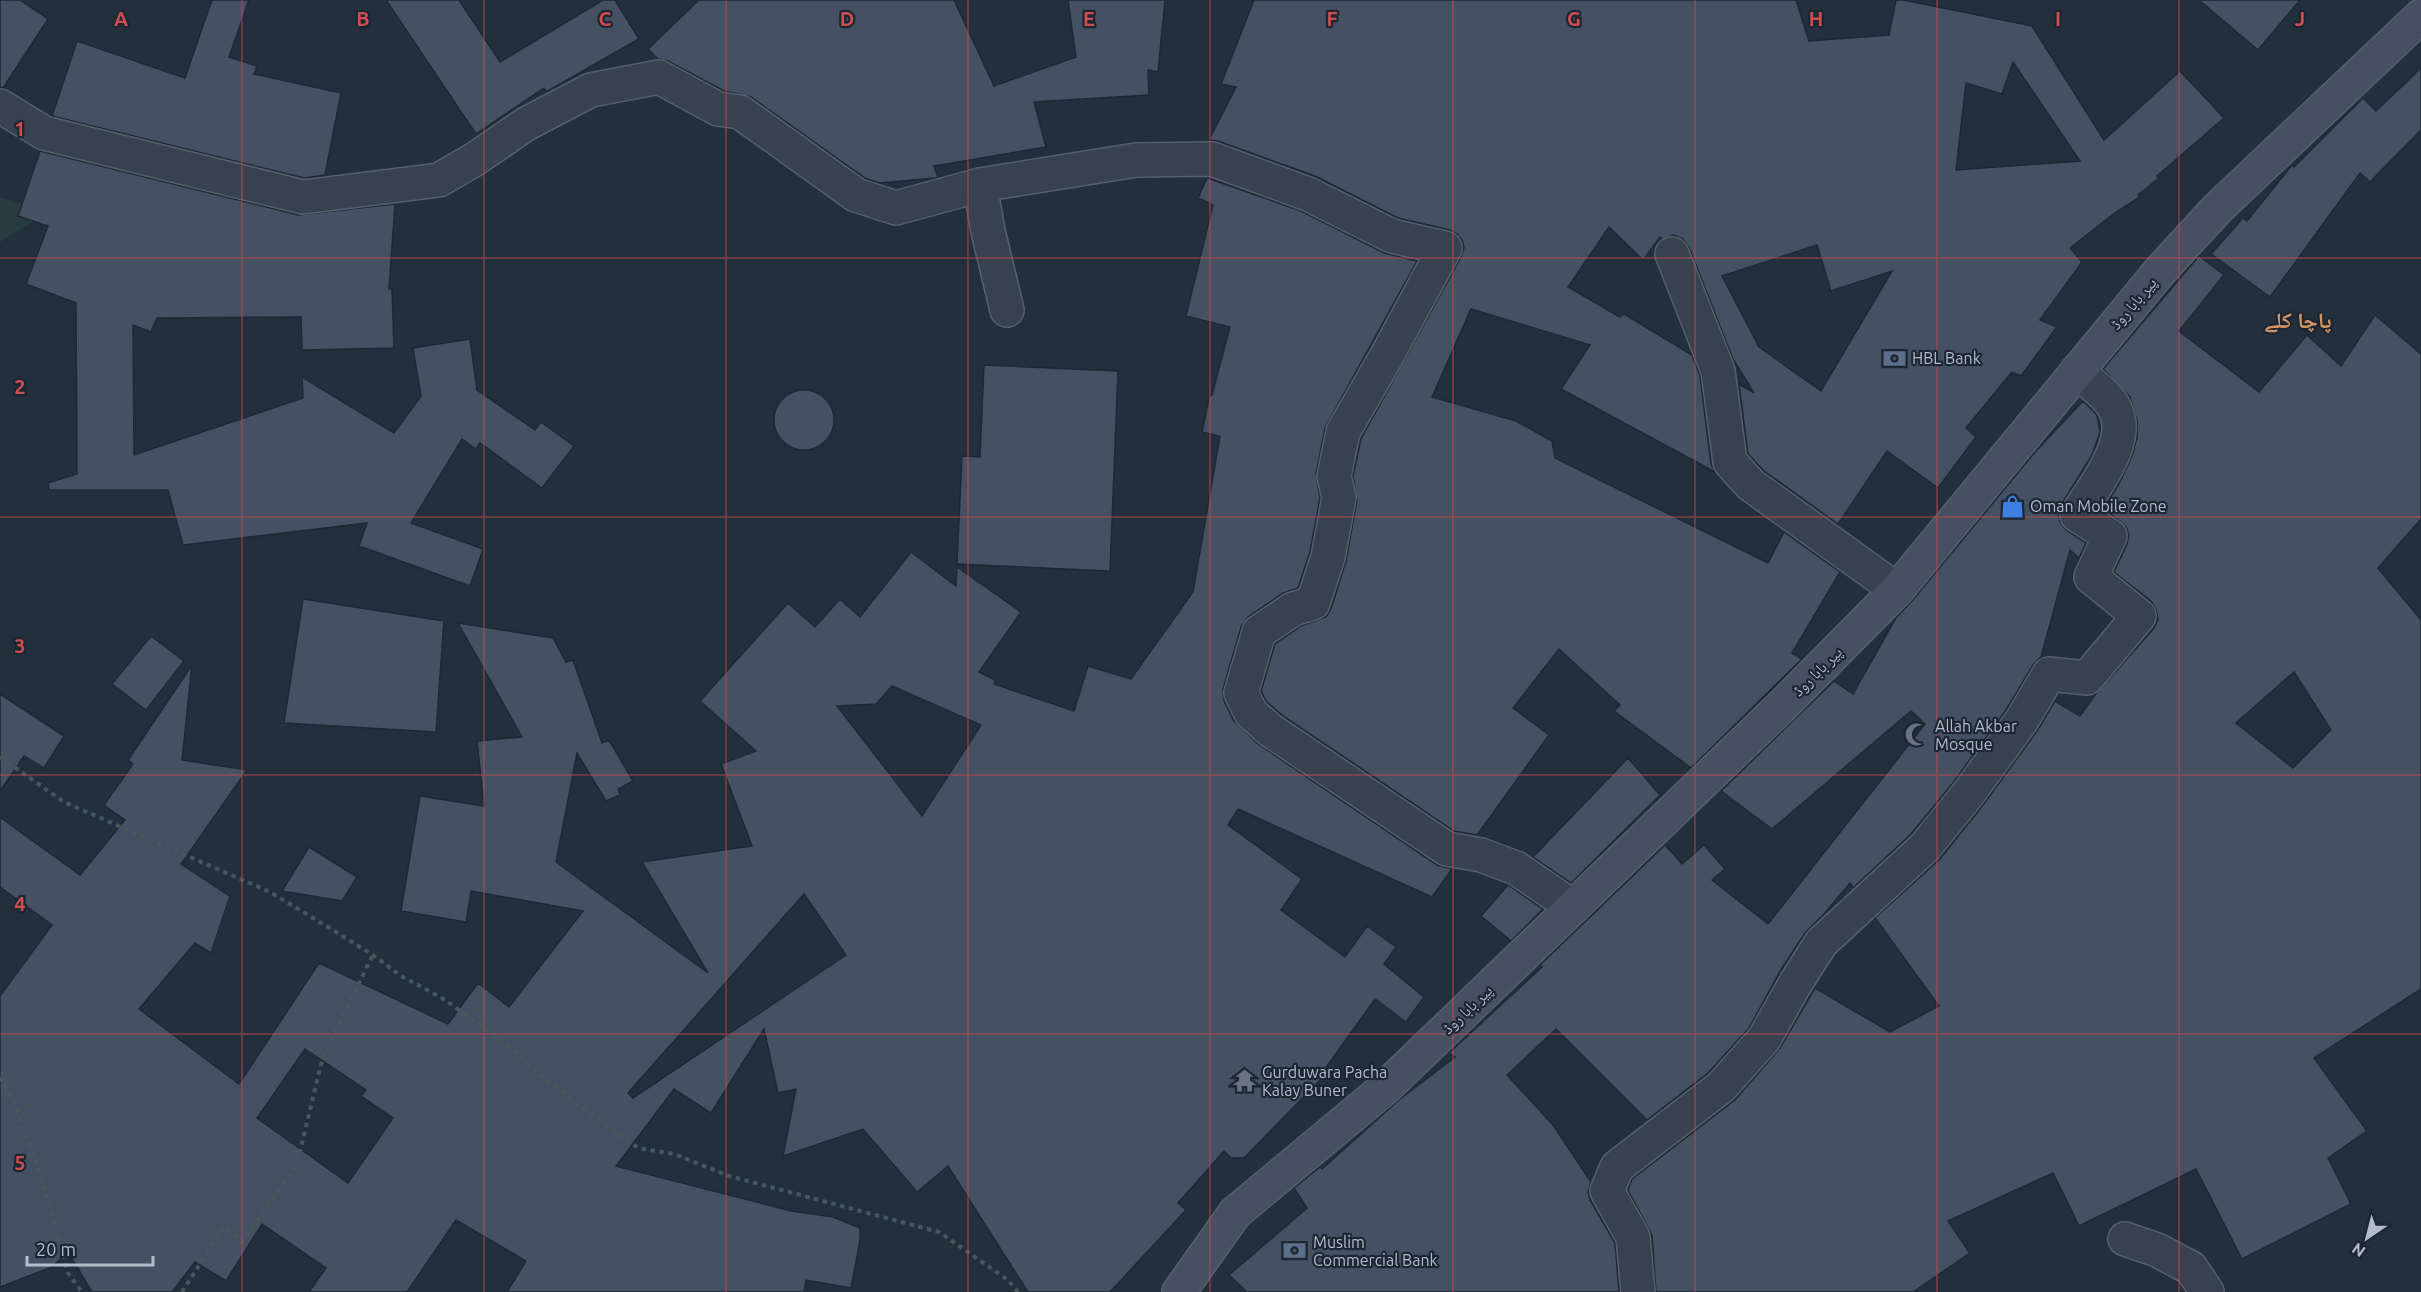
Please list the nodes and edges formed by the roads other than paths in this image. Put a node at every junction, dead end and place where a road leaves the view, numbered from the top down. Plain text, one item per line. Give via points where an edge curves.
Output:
1 (2421, 16) edge
2 (0, 106) edge
3 (980, 185) junction
4 (1672, 254) dead end
5 (1007, 310) dead end
6 (2077, 371) junction
7 (1898, 590) junction
8 (1573, 907) junction
9 (2125, 1239) dead end
10 (1179, 1292) edge
11 (1638, 1292) edge
12 (2207, 1292) edge

1 - 6 main road, پیر بابا روڈ via 2217,209
2 - 3 street via 44,133 303,197 439,180 525,124 591,90 659,76 718,109 740,112 856,195 897,208
3 - 5 street
3 - 8 street via 1136,160 1212,159 1308,194 1392,236 1445,248 1343,432 1334,476 1339,497 1328,557 1313,603 1293,609 1259,632 1241,693 1251,713 1270,730 1447,849 1481,855 1516,868
4 - 7 street via 1718,371 1730,462 1751,485
6 - 7 main road, پیر بابا روڈ
6 - 11 street via 2113,405 2119,421 2118,445 2077,515 2110,536 2091,577 2139,616 2087,678 2049,674 2022,720 1925,847 1821,944 1764,1039 1721,1087 1617,1167 1607,1191 1633,1237
7 - 8 main road, پیر بابا روڈ
8 - 10 main road, پیر بابا روڈ via 1385,1088 1235,1213
9 - 12 street via 2191,1268

